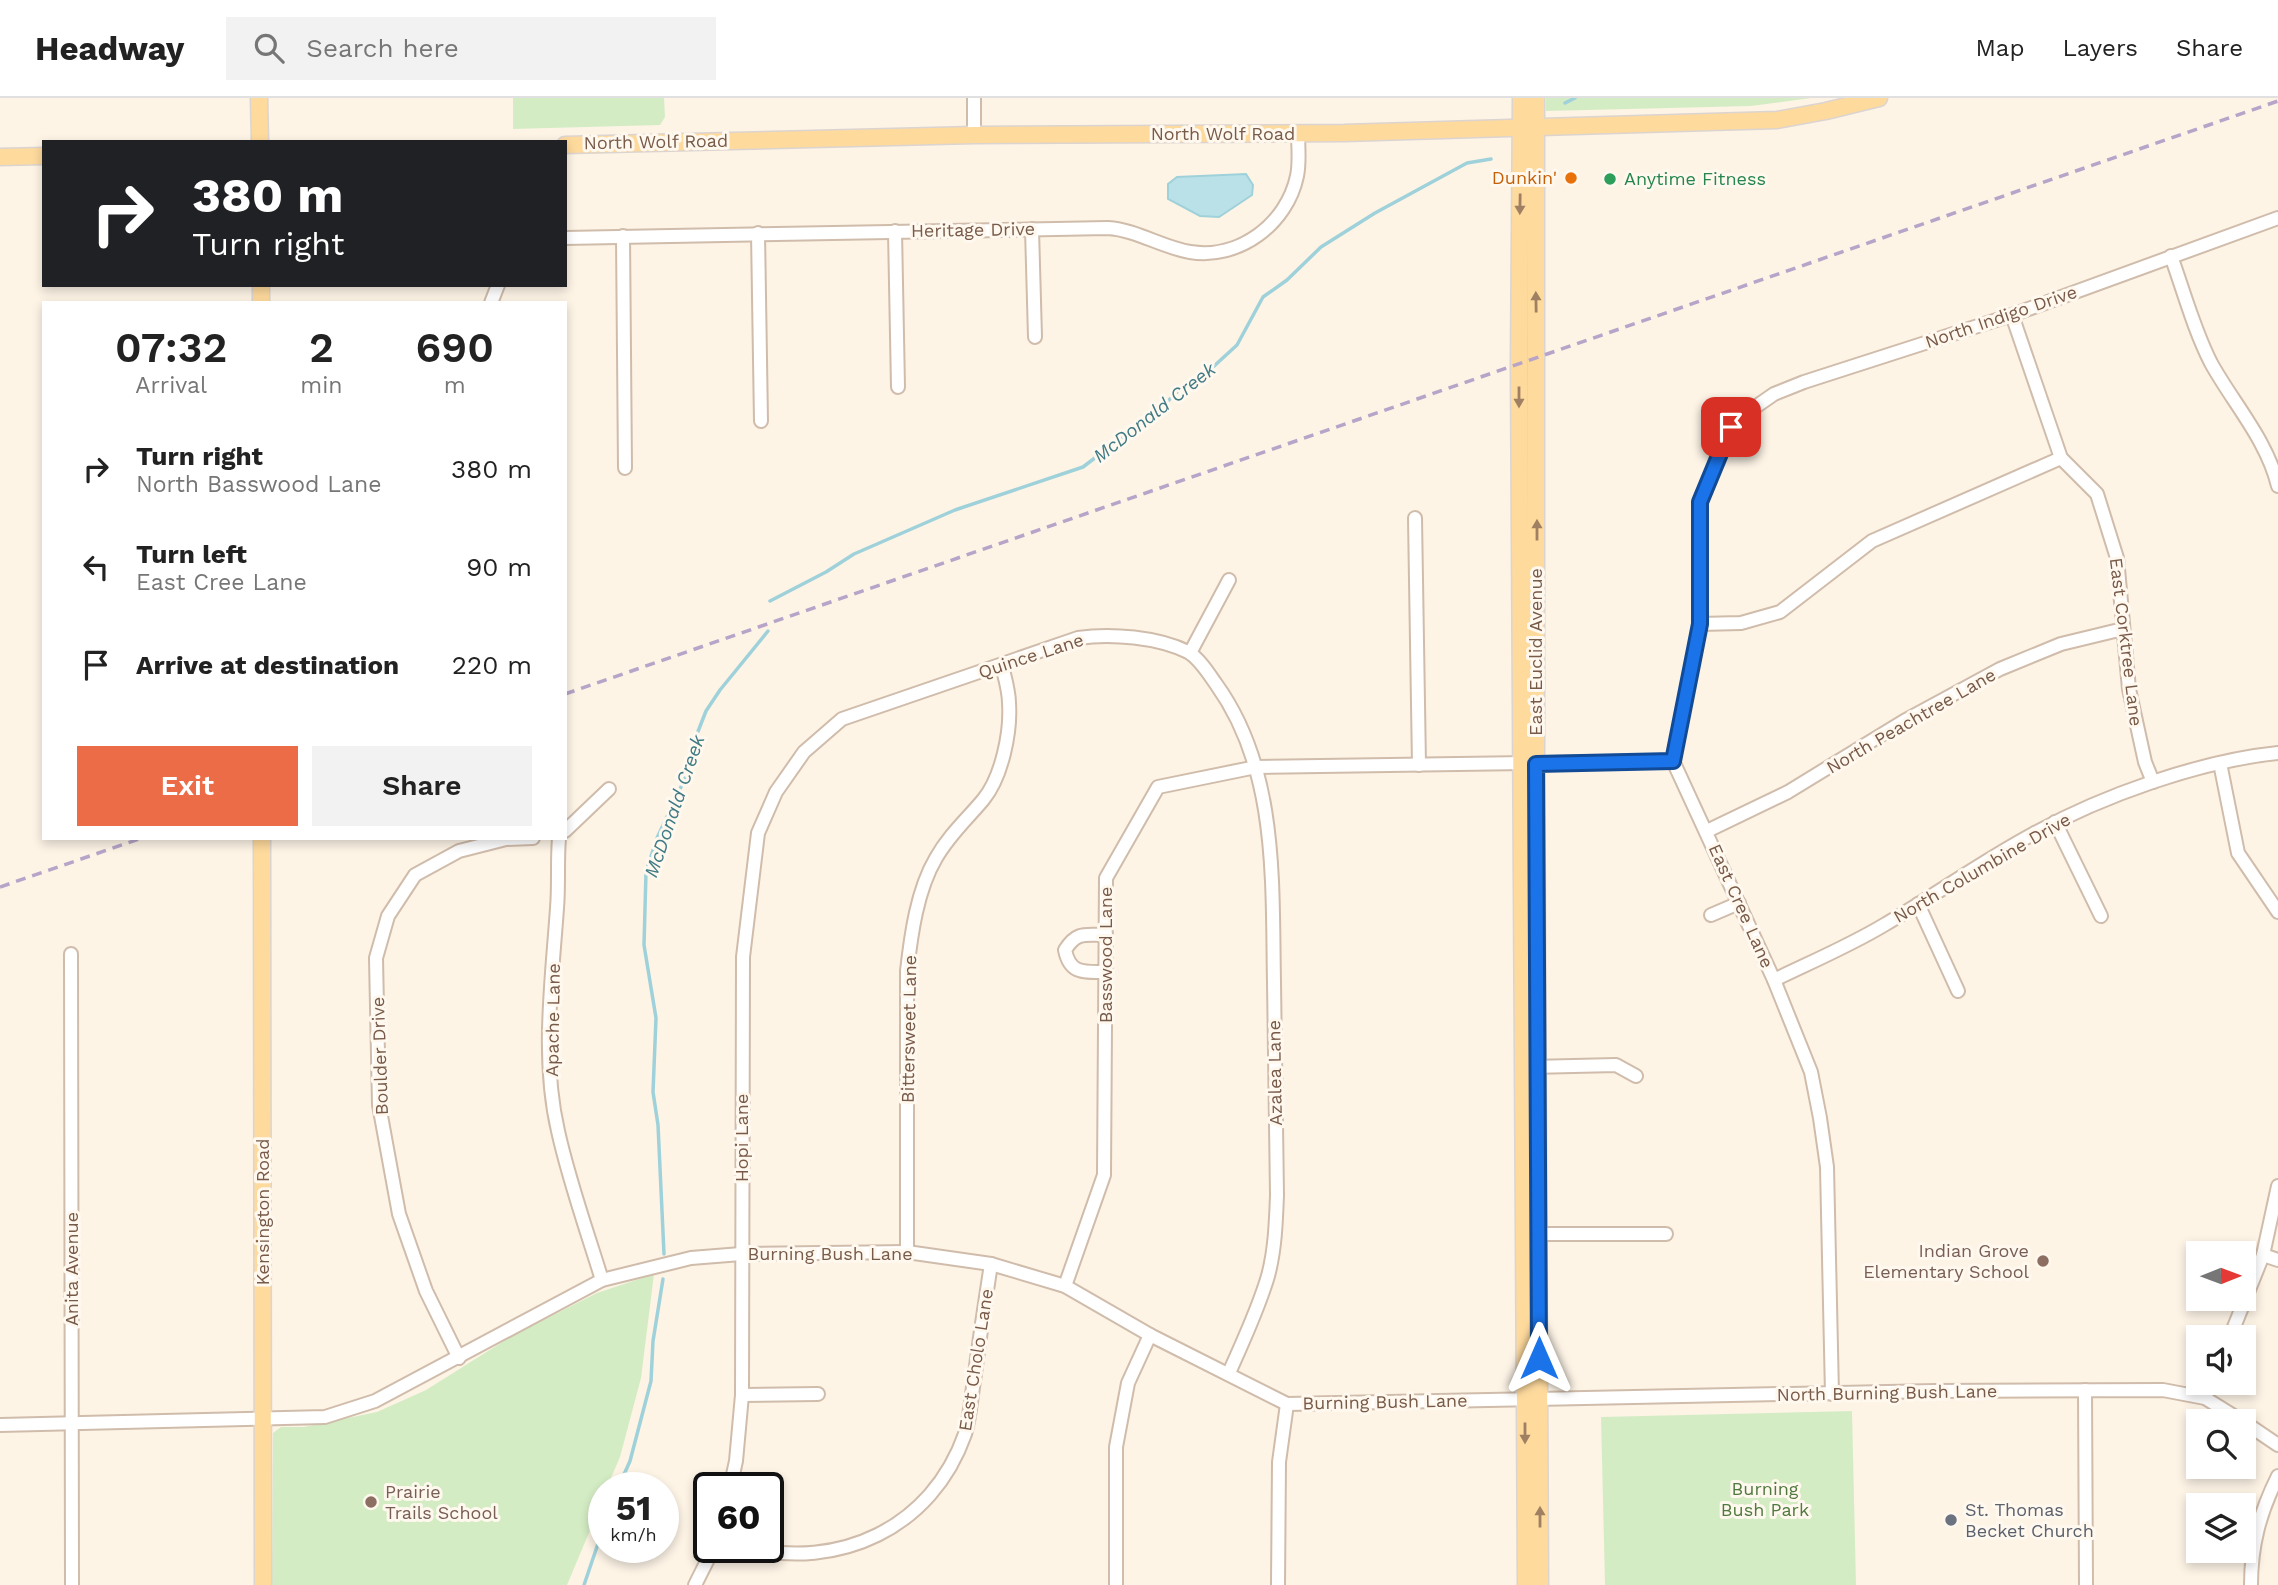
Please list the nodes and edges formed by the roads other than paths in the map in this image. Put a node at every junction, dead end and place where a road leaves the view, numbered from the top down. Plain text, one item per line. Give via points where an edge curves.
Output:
1 (259, 98) edge
2 (974, 98) edge
3 (1521, 98) edge
4 (1536, 98) edge
5 (1879, 98) edge
6 (1529, 127) junction
7 (1298, 133) junction
8 (974, 135) junction
9 (260, 140) edge
10 (567, 145) edge
11 (42, 156) edge
12 (0, 157) edge
13 (2278, 218) edge
14 (1032, 229) junction
15 (895, 231) junction
16 (758, 233) junction
17 (623, 236) junction
18 (567, 238) edge
19 (2171, 256) junction
20 (2012, 315) junction
21 (1035, 337) dead end
22 (898, 387) dead end
23 (1717, 416) dead end
24 (761, 421) dead end
25 (1731, 427) junction
26 (2061, 458) junction
27 (625, 468) dead end
28 (2278, 486) edge
29 (1415, 518) dead end
30 (1229, 580) dead end
31 (1700, 624) junction
32 (2123, 629) junction
33 (1190, 653) junction
34 (1002, 666) junction
35 (2278, 753) edge
36 (1673, 761) junction
37 (2220, 763) junction
38 (1529, 764) junction
39 (1419, 765) junction
40 (1256, 768) junction
41 (2153, 782) junction
42 (609, 789) dead end
43 (776, 792) joint
44 (2055, 822) junction
45 (567, 829) edge
46 (1707, 831) junction
47 (262, 840) edge
48 (502, 840) edge
49 (559, 840) edge
50 (2273, 896) edge
51 (1738, 903) junction
52 (1918, 904) junction
53 (2278, 912) edge
54 (1711, 915) dead end
55 (2101, 916) dead end
56 (1106, 935) junction
57 (71, 954) dead end
58 (1106, 972) junction
59 (1774, 980) junction
60 (1958, 991) dead end
61 (1531, 1067) junction
62 (1636, 1076) dead end
63 (2278, 1186) edge
64 (1531, 1234) junction
65 (1666, 1234) dead end
66 (907, 1252) junction
67 (741, 1254) junction
68 (2263, 1255) junction
69 (2278, 1260) edge
70 (991, 1264) junction
71 (601, 1280) junction
72 (1065, 1286) junction
73 (2235, 1325) edge
74 (1150, 1335) junction
75 (459, 1358) junction
76 (1229, 1373) junction
77 (2085, 1390) junction
78 (818, 1394) dead end
79 (1832, 1394) junction
80 (742, 1395) junction
81 (2206, 1395) edge
82 (2205, 1398) junction
83 (1532, 1399) junction
84 (1287, 1404) junction
85 (2222, 1409) edge
86 (264, 1420) junction
87 (72, 1423) junction
88 (0, 1424) edge
89 (2256, 1431) edge
90 (2278, 1445) edge
91 (734, 1472) edge
92 (2278, 1476) edge
93 (784, 1554) edge
94 (706, 1563) edge
95 (72, 1585) edge
96 (264, 1585) edge
97 (695, 1585) edge
98 (1116, 1585) edge
99 (1278, 1585) edge
100 (1526, 1585) edge
101 (1540, 1585) edge
102 (2086, 1585) edge
103 (2251, 1585) edge

1 - 9 main road
2 - 8 street
3 - 6 main road, East Euclid Avenue
4 - 6 main road, East Euclid Avenue
5 - 6 main road, North Wolf Road via 1777,120
6 - 7 main road, North Wolf Road
6 - 38 main road, East Euclid Avenue via 1519,364
7 - 8 main road, North Wolf Road
7 - 14 street, Heritage Drive via 1291,196 1269,227 1237,246 1193,253 1121,229
8 - 10 main road, North Wolf Road
11 - 12 main road
13 - 19 street, North Indigo Drive
14 - 15 street, Heritage Drive
14 - 21 street
15 - 16 street, Heritage Drive
15 - 22 street
16 - 17 street, Heritage Drive
16 - 24 street
17 - 18 street, Heritage Drive
17 - 27 street
19 - 20 street, North Indigo Drive
19 - 28 street via 2203,345 2259,440
20 - 25 street, North Indigo Drive via 1794,386 1774,394
20 - 26 street, East Corktree Lane
23 - 25 street
25 - 31 street via 1700,502
26 - 31 street via 1872,541 1780,612 1741,623
26 - 32 street, East Corktree Lane via 2097,494 2117,558
29 - 39 street
30 - 33 street
31 - 36 street
32 - 41 street, East Corktree Lane via 2134,719
32 - 46 street, North Peachtree Lane via 2061,644 2000,670 1904,721 1788,792
33 - 34 street, Quince Lane via 1151,641 1101,635 1078,638
33 - 40 street via 1233,708
34 - 43 street, Quince Lane via 842,719 804,752
34 - 66 street, Bittersweet Lane via 1009,703 998,774 985,799 961,822 935,859 912,928 907,971
35 - 37 street, North Columbine Drive
36 - 38 street, Basswood Lane
36 - 46 street, East Cree Lane
37 - 41 street, North Columbine Drive
37 - 50 street via 2238,853
38 - 39 street, Basswood Lane
38 - 61 main road, East Euclid Avenue
39 - 40 street, Basswood Lane
40 - 56 street, Basswood Lane via 1158,787 1106,878
40 - 76 street, Azalea Lane via 1270,843 1277,1195 1268,1274
41 - 44 street, North Columbine Drive
42 - 45 street
43 - 67 street, Hopi Lane via 758,834 743,957
44 - 52 street, North Columbine Drive
44 - 55 street
46 - 51 street, East Cree Lane
47 - 86 main road, Kensington Road
48 - 75 street, Boulder Drive via 459,851 415,875 388,916 376,958 379,1105 399,1214 426,1291
49 - 71 street, Apache Lane via 550,1062 557,1130
50 - 53 street
51 - 54 street
51 - 59 street, East Cree Lane
52 - 59 street, North Columbine Drive
52 - 60 street
56 - 58 street, Basswood Lane
56 - 58 street via 1079,935 1065,950 1074,969
57 - 87 street, Anita Avenue
58 - 72 street, Basswood Lane via 1104,1175
59 - 79 street, East Cree Lane via 1811,1072 1822,1130 1827,1167
61 - 62 street via 1616,1065
61 - 64 main road, East Euclid Avenue
63 - 68 street
64 - 65 street
64 - 83 main road, East Euclid Avenue
66 - 67 street, Burning Bush Lane
66 - 70 street, Burning Bush Lane
67 - 71 street, Burning Bush Lane via 691,1258
67 - 80 street, Hopi Lane
68 - 69 street
68 - 73 street
70 - 72 street, Burning Bush Lane
70 - 93 street, East Cholo Lane via 966,1431 953,1464 905,1518 872,1538 838,1549
71 - 75 street, Burning Bush Lane
72 - 74 street, Burning Bush Lane
74 - 76 street, Burning Bush Lane
74 - 98 street via 1128,1383 1116,1447
75 - 86 street, Burning Bush Lane via 375,1401 325,1417
76 - 84 street, Burning Bush Lane
77 - 79 street, North Burning Bush Lane
77 - 82 street, North Burning Bush Lane via 2163,1390
77 - 102 street
78 - 80 street
79 - 83 street, North Burning Bush Lane
80 - 91 street, Hopi Lane
81 - 82 street
82 - 85 street, North Burning Bush Lane
83 - 84 street, Burning Bush Lane
83 -> 100 main road, East Euclid Avenue
101 -> 83 main road, East Euclid Avenue
84 - 99 street via 1279,1462
86 - 87 street, Burning Bush Lane
86 - 96 main road, Kensington Road
87 - 88 street, Burning Bush Lane
87 - 95 street, Anita Avenue
89 - 90 street, North Burning Bush Lane
92 - 103 street via 2258,1522
94 - 97 street

